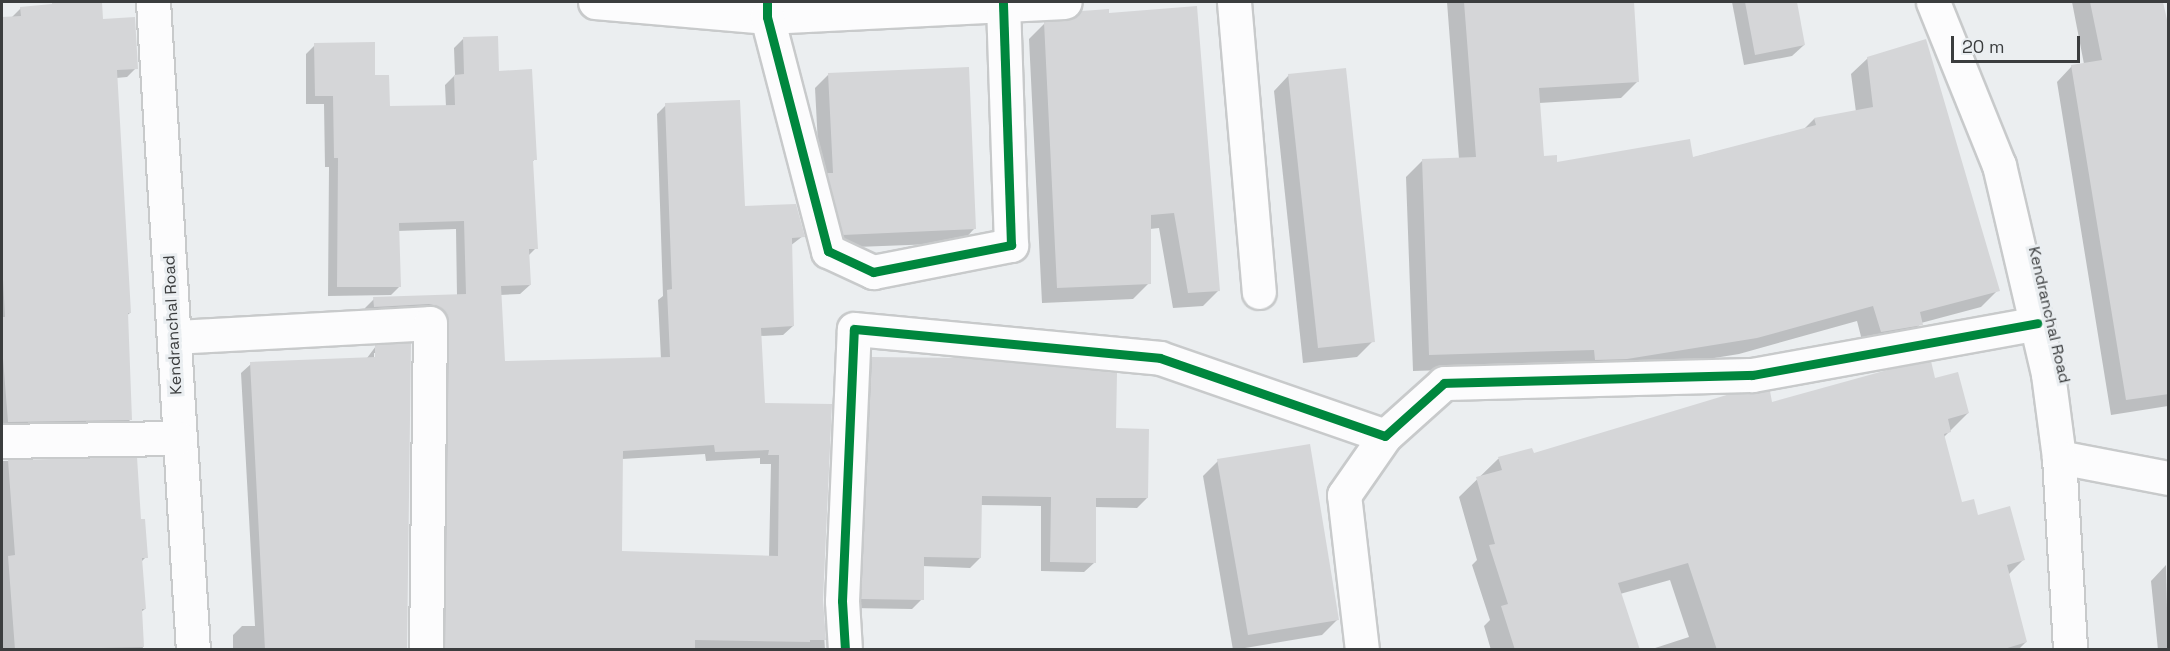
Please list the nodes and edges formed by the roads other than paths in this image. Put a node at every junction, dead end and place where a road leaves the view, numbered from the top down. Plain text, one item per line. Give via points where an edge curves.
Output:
1 (153, 2) edge
2 (595, 2) edge
3 (1065, 2) edge
4 (1234, 2) edge
5 (1933, 2) edge
6 (1004, 3) edge
7 (767, 9) edge
8 (1259, 292) dead end
9 (2037, 323) junction
10 (175, 337) junction
11 (1385, 436) junction
12 (178, 438) junction
13 (2, 441) edge
14 (2059, 458) junction
15 (2169, 478) edge
16 (193, 650) edge
17 (426, 650) edge
18 (845, 650) edge
19 (1362, 650) edge
20 (2070, 650) edge

1 - 10 street, Kendranchal Road
2 - 7 street
3 - 6 street
4 - 8 street
5 - 9 street, Kendranchal Road via 1999,165
6 - 7 street
6 - 7 street via 1011,245 873,272 828,251
9 - 11 street via 1752,375 1444,383
9 - 14 street, Kendranchal Road via 2049,374
10 - 12 street, Kendranchal Road
10 - 17 street via 430,323
11 - 18 street via 1160,358 854,329 842,601
11 - 19 street via 1344,495
12 - 13 street
12 - 16 street, Kendranchal Road
14 - 15 street
14 - 20 street, Kendranchal Road

